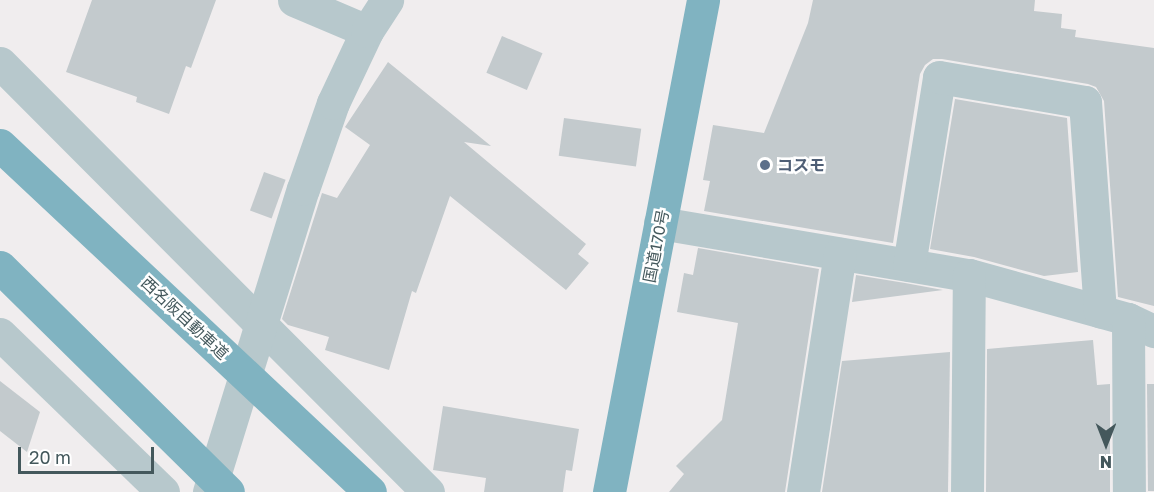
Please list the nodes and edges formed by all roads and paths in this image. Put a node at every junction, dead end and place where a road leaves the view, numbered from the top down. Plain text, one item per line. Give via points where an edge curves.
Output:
1 (294, 0) edge
2 (387, 0) edge
3 (703, 0) edge
4 (367, 31) junction
5 (0, 63) edge
6 (0, 145) edge
7 (660, 223) junction
8 (840, 254) junction
9 (909, 265) junction
10 (0, 267) edge
11 (969, 275) junction
12 (1127, 320) edge
13 (260, 326) junction
14 (0, 334) edge
15 (163, 492) edge
16 (209, 492) edge
17 (228, 492) edge
18 (370, 492) edge
19 (428, 492) edge
20 (609, 492) edge
21 (803, 492) edge
22 (967, 492) edge
23 (1129, 492) edge

1 - 4 street
2 - 4 street
3 - 7 highway, 国道170号
4 - 13 street via 333,103
5 - 13 street
6 - 18 highway, 西名阪自動車道
7 - 8 street
7 - 20 highway, 国道170号
8 - 9 street
8 - 21 street
9 - 11 street
9 - 12 street via 939,77 1085,102
10 - 17 highway
11 - 12 street
11 - 22 street
12 - 23 street
13 - 16 street
13 - 19 street
14 - 15 street

